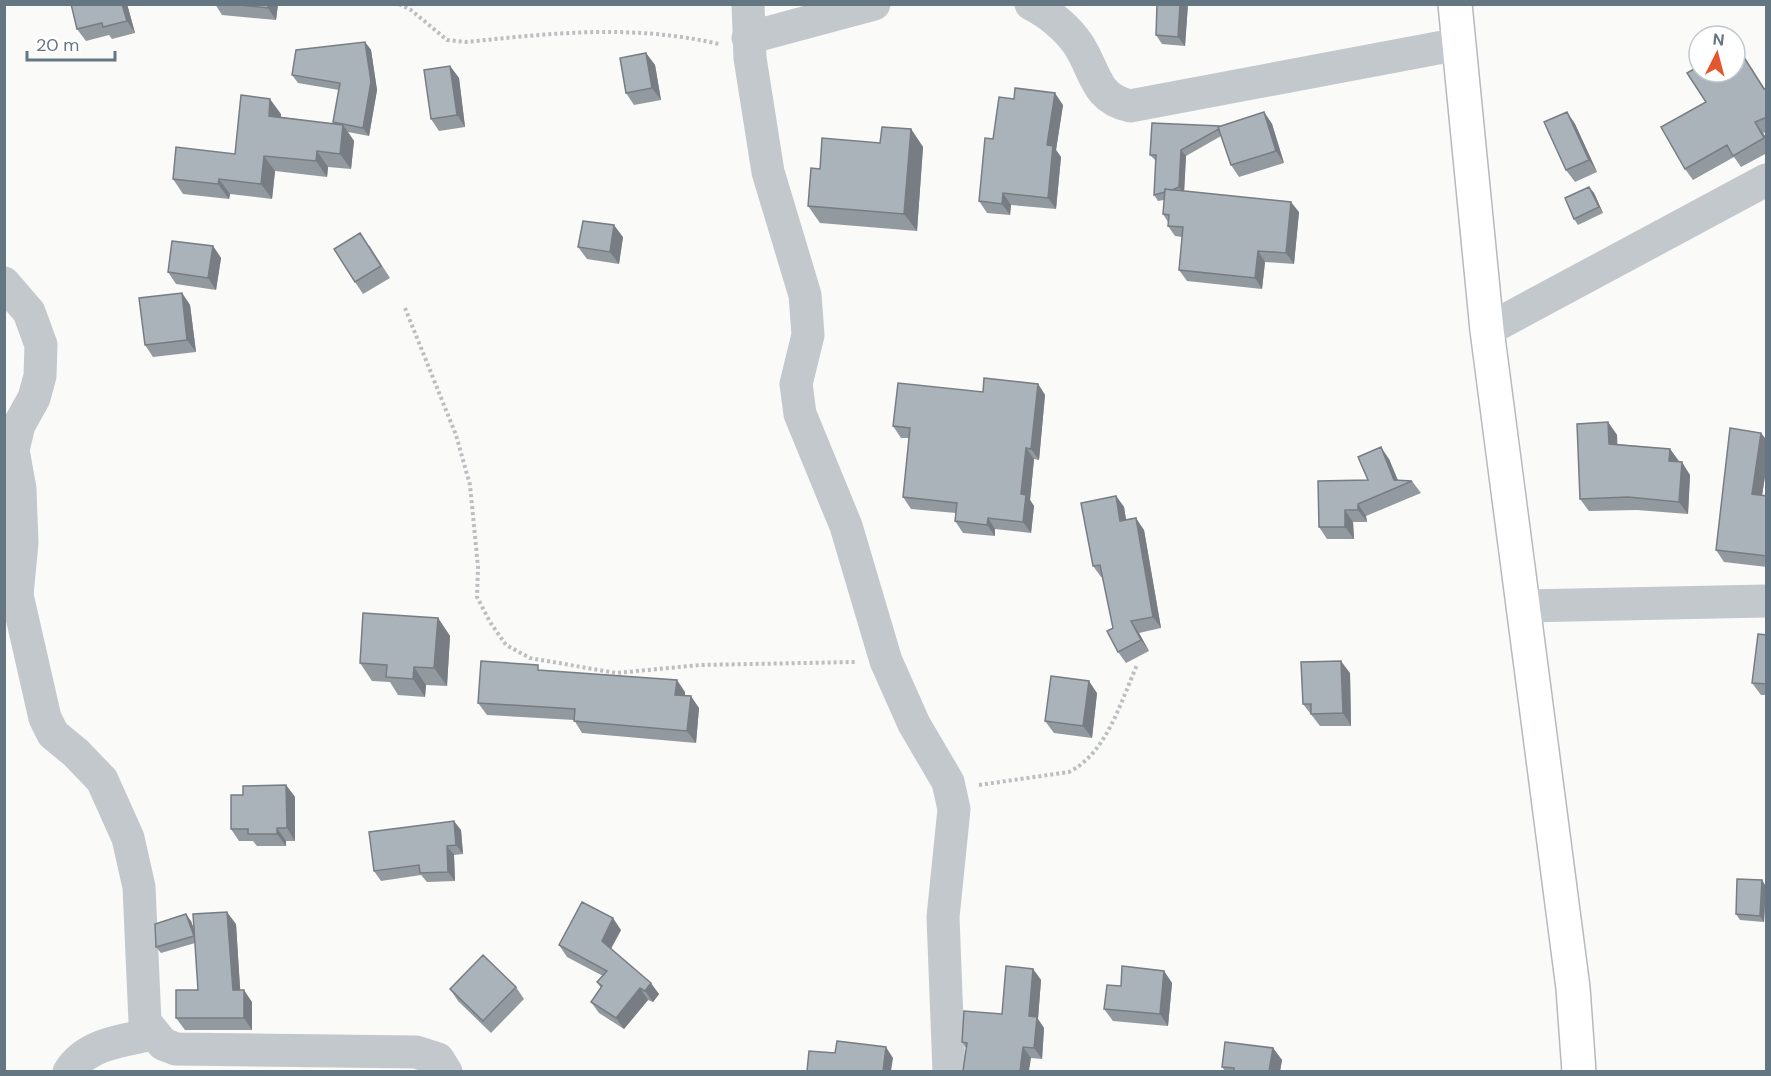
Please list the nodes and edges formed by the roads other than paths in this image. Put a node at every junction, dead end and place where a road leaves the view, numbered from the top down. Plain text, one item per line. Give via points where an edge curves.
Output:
1 (748, 4) edge
2 (874, 4) edge
3 (1031, 4) edge
4 (1455, 4) edge
5 (1459, 44) junction
6 (749, 48) junction
7 (1767, 180) edge
8 (4, 283) edge
9 (1487, 330) junction
10 (1767, 602) edge
11 (1523, 606) junction
12 (153, 1035) junction
13 (69, 1071) edge
14 (446, 1071) edge
15 (949, 1071) edge
16 (1579, 1071) edge

1 - 6 street
2 - 6 street
3 - 5 street via 1047,12 1077,43 1102,91 1113,102 1130,106
4 - 5 main road
5 - 9 main road
6 - 15 street via 768,172 805,295 808,335 796,384 800,414 846,526 886,662 953,795 943,917
7 - 9 street
8 - 12 street via 29,312 41,345 40,376 13,450 20,489 22,543 17,595 45,718 53,734 102,780 128,838 139,887 145,1022
9 - 11 main road
10 - 11 street
11 - 16 main road via 1573,987
12 - 13 street via 101,1045
12 - 14 street via 176,1049 416,1052 438,1059

